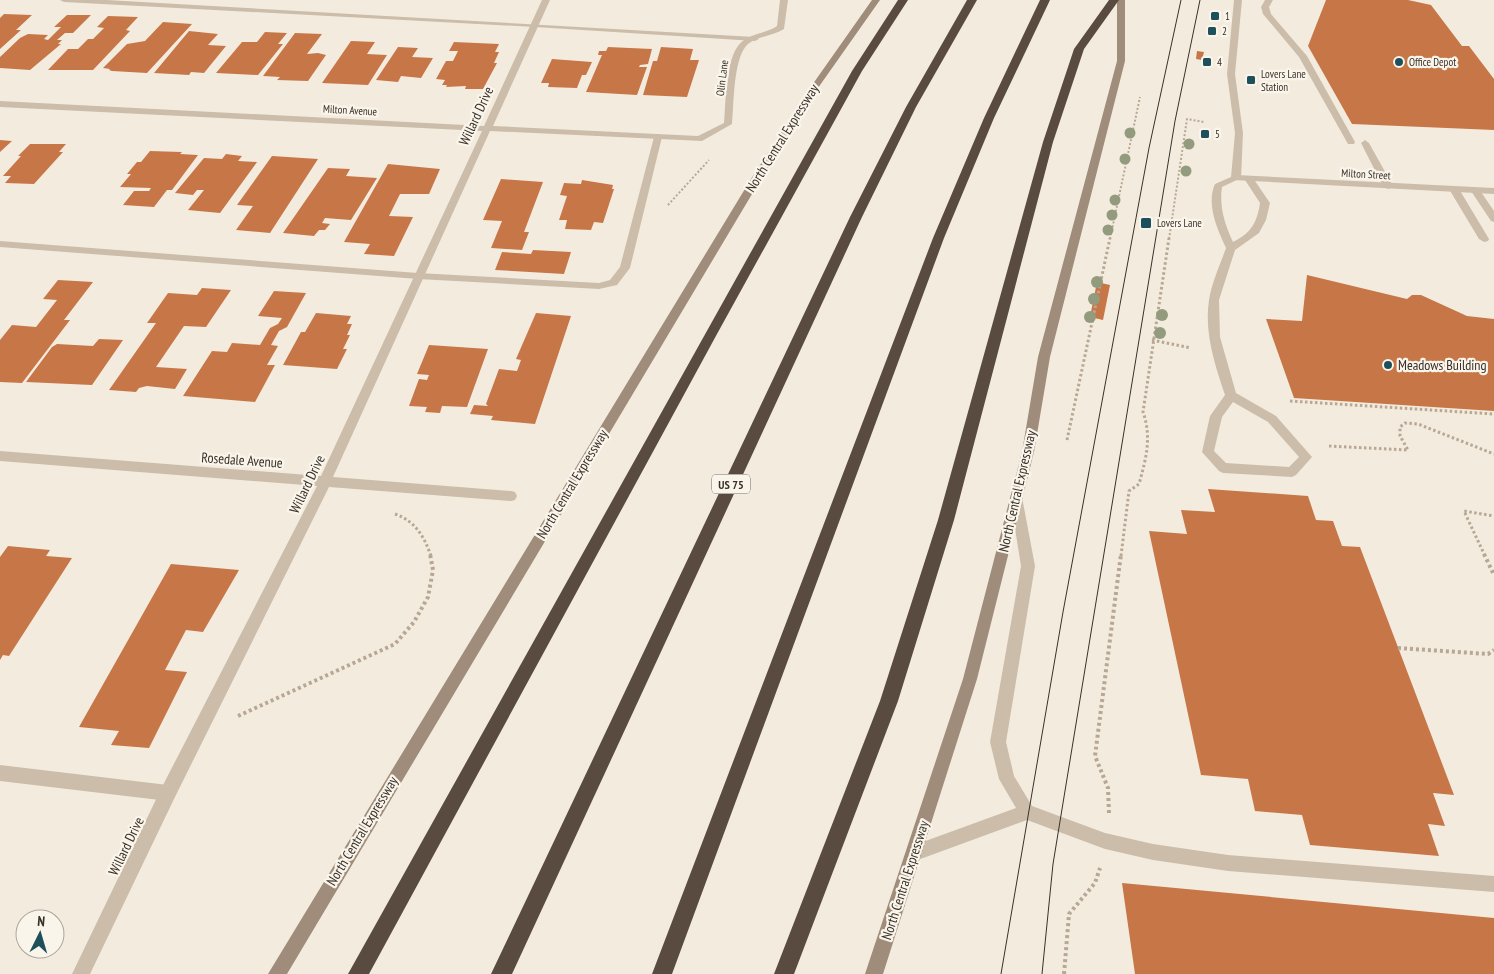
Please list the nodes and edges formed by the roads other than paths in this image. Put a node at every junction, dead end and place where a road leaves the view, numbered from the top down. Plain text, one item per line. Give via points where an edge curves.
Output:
1 (64, 0) edge
2 (546, 0) edge
3 (784, 0) edge
4 (876, 0) edge
5 (904, 0) edge
6 (972, 0) edge
7 (1045, 0) edge
8 (1114, 0) edge
9 (1121, 0) edge
10 (1238, 0) edge
11 (1268, 0) edge
12 (535, 25) junction
13 (755, 40) junction
14 (0, 104) edge
15 (487, 128) junction
16 (658, 137) junction
17 (699, 139) joint
18 (1351, 142) dead end
19 (1365, 143) dead end
20 (1236, 178) junction
21 (1250, 180) junction
22 (1388, 186) junction
23 (1454, 189) junction
24 (1476, 190) junction
25 (1494, 191) edge
26 (1494, 219) edge
27 (1484, 239) dead end
28 (0, 244) edge
29 (1231, 248) junction
30 (418, 276) junction
31 (1231, 396) junction
32 (0, 456) edge
33 (325, 482) junction
34 (511, 496) dead end
35 (1016, 497) junction
36 (0, 773) edge
37 (168, 793) junction
38 (1027, 812) junction
39 (914, 852) junction
40 (1494, 884) edge
41 (81, 974) edge
42 (277, 974) edge
43 (358, 974) edge
44 (501, 974) edge
45 (662, 974) edge
46 (784, 974) edge
47 (874, 974) edge

1 - 12 street
2 - 12 street, Willard Drive
3 - 13 street, Olin Lane via 781,27 770,36
4 - 42 main road, North Central Expressway via 826,66 766,162
5 - 43 highway via 857,71 728,300
6 - 44 highway, US 75 via 911,107 856,217
7 - 45 highway via 1016,56 923,273
8 - 46 highway via 1079,49 1048,142 946,520 890,701
9 - 35 main road, North Central Expressway via 1121,61 1044,357 1028,452
10 - 20 street via 1230,74 1239,133
11 - 18 street via 1267,14 1303,56
12 - 13 street
12 - 15 street, Willard Drive
13 - 17 street, Olin Lane via 746,42 737,52 728,124
14 - 15 street, Milton Avenue
15 - 16 street, Milton Avenue
15 - 30 street, Willard Drive
16 - 17 street, Milton Avenue
16 - 30 street via 625,268 613,283 599,286
19 - 22 street
20 - 21 street, Milton Street
20 - 29 street via 1218,186 1215,198 1220,227
21 - 22 street, Milton Street
21 - 29 street via 1265,203 1262,221 1253,236
22 - 23 street, Milton Street
23 - 24 street, Milton Street
23 - 27 street
24 - 25 street, Milton Street
24 - 26 street
28 - 30 street
29 - 31 street via 1214,299 1212,324 1216,351
30 - 33 street, Willard Drive
31 - 31 street via 1216,416 1208,452 1223,468 1292,472 1306,457 1272,419
32 - 33 street, Rosedale Avenue
33 - 34 street, Rosedale Avenue
33 - 37 street, Willard Drive
35 - 38 street via 1028,566 998,742 1007,779
35 - 39 main road, North Central Expressway via 970,679
36 - 37 street
37 - 41 street, Willard Drive
38 - 39 street
38 - 40 street via 1106,840 1153,852 1228,863
39 - 47 main road, North Central Expressway

